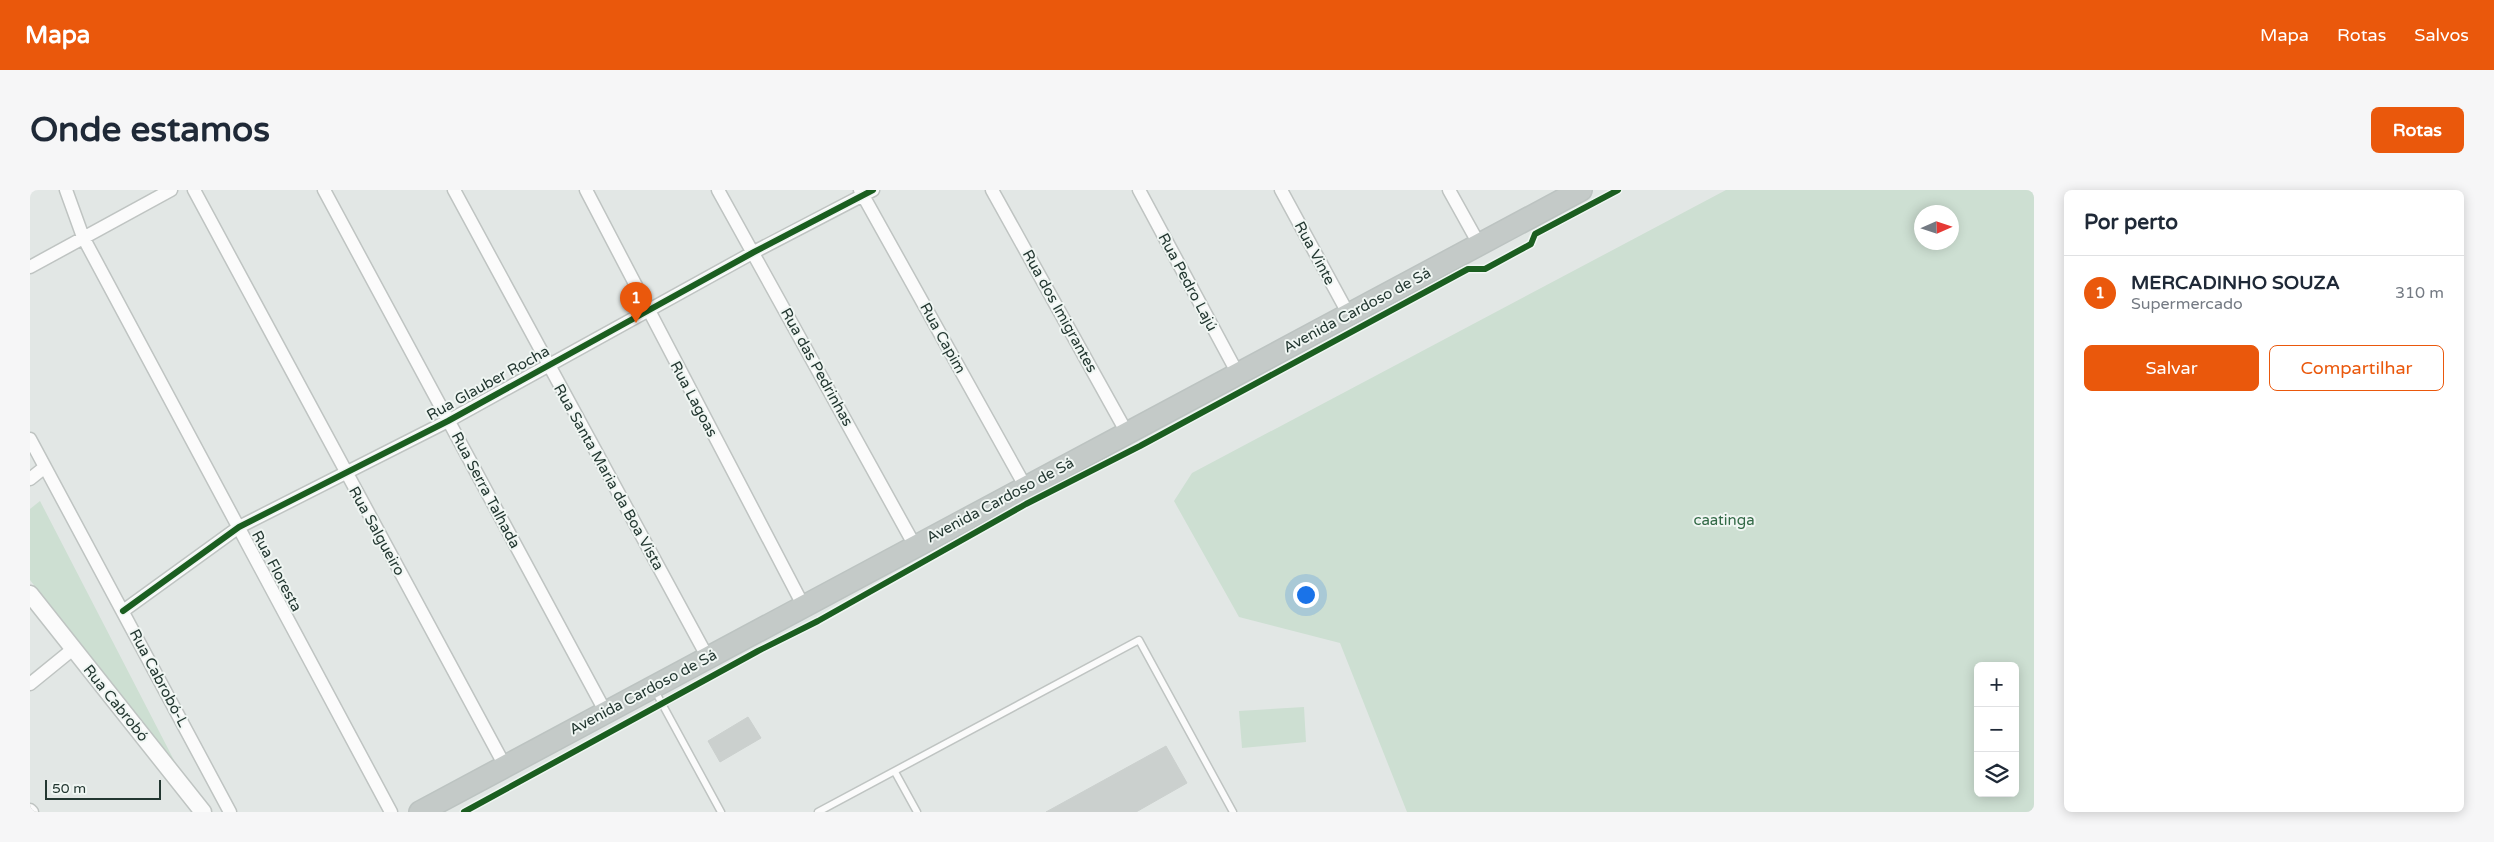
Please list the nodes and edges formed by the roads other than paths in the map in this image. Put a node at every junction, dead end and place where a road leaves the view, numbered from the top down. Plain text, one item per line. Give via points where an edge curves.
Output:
1 (66, 190) edge
2 (171, 190) edge
3 (194, 190) edge
4 (324, 190) edge
5 (454, 190) edge
6 (586, 190) edge
7 (718, 190) edge
8 (992, 190) edge
9 (1139, 190) edge
10 (1281, 190) edge
11 (1449, 190) edge
12 (1580, 190) edge
13 (866, 192) edge
14 (1553, 197) edge
15 (83, 237) junction
16 (1479, 244) junction
17 (754, 252) junction
18 (30, 267) edge
19 (648, 311) junction
20 (1349, 316) junction
21 (548, 364) junction
22 (1238, 374) junction
23 (448, 420) junction
24 (1127, 433) junction
25 (30, 439) edge
26 (45, 468) junction
27 (346, 473) junction
28 (30, 479) edge
29 (1025, 486) junction
30 (240, 527) junction
31 (915, 546) junction
32 (30, 594) edge
33 (804, 608) junction
34 (123, 611) junction
35 (73, 649) junction
36 (708, 658) junction
37 (30, 684) edge
38 (653, 686) junction
39 (605, 711) junction
40 (505, 766) junction
41 (895, 772) junction
42 (203, 812) edge
43 (230, 812) edge
44 (391, 812) edge
45 (420, 812) edge
46 (721, 812) edge
47 (818, 812) edge
48 (917, 812) edge
49 (1233, 812) edge

1 - 15 street, Rua Floresta
2 - 15 street
3 - 27 street, Rua Salgueiro
4 - 23 street, Rua Serra Talhada
5 - 21 street, Rua Santa Maria da Boa Vista
6 - 19 street, Rua Lagoas
7 - 17 street, Rua das Pedrinhas
8 - 24 street, Rua dos Imigrantes
9 - 22 street, Rua Pedro Lajú
10 - 20 street, Rua Vinte
11 - 16 street
12 - 14 highway, Avenida Cardoso de Sá
13 - 17 street, Rua Glauber Rocha
13 - 29 street, Rua Capim
14 - 16 highway, Avenida Cardoso de Sá
15 - 18 street
15 - 30 street, Rua Floresta
16 - 20 highway, Avenida Cardoso de Sá
17 - 19 street, Rua Glauber Rocha
17 - 31 street, Rua das Pedrinhas
19 - 21 street, Rua Glauber Rocha
19 - 33 street, Rua Lagoas
20 - 22 highway, Avenida Cardoso de Sá
21 - 23 street, Rua Glauber Rocha
21 - 36 street, Rua Santa Maria da Boa Vista
22 - 24 highway, Avenida Cardoso de Sá
23 - 27 street, Rua Glauber Rocha
23 - 39 street, Rua Serra Talhada
24 - 29 highway, Avenida Cardoso de Sá
25 - 26 street, Rua Cabrobó-L
26 - 28 street
26 - 34 street, Rua Cabrobó-L
27 - 30 street, Rua Glauber Rocha
27 - 40 street, Rua Salgueiro
29 - 31 highway, Avenida Cardoso de Sá
30 - 34 street, Rua Glauber Rocha
30 - 44 street, Rua Floresta
31 - 33 highway, Avenida Cardoso de Sá
32 - 35 street, Rua Cabrobó
33 - 36 highway, Avenida Cardoso de Sá
34 - 43 street, Rua Cabrobó-L
35 - 37 street
35 - 42 street, Rua Cabrobó
36 - 38 highway, Avenida Cardoso de Sá
38 - 39 highway, Avenida Cardoso de Sá
38 - 46 lane
39 - 40 highway, Avenida Cardoso de Sá
40 - 45 highway, Avenida Cardoso de Sá
41 - 47 lane
41 - 48 lane
41 - 49 lane via 1139,640

